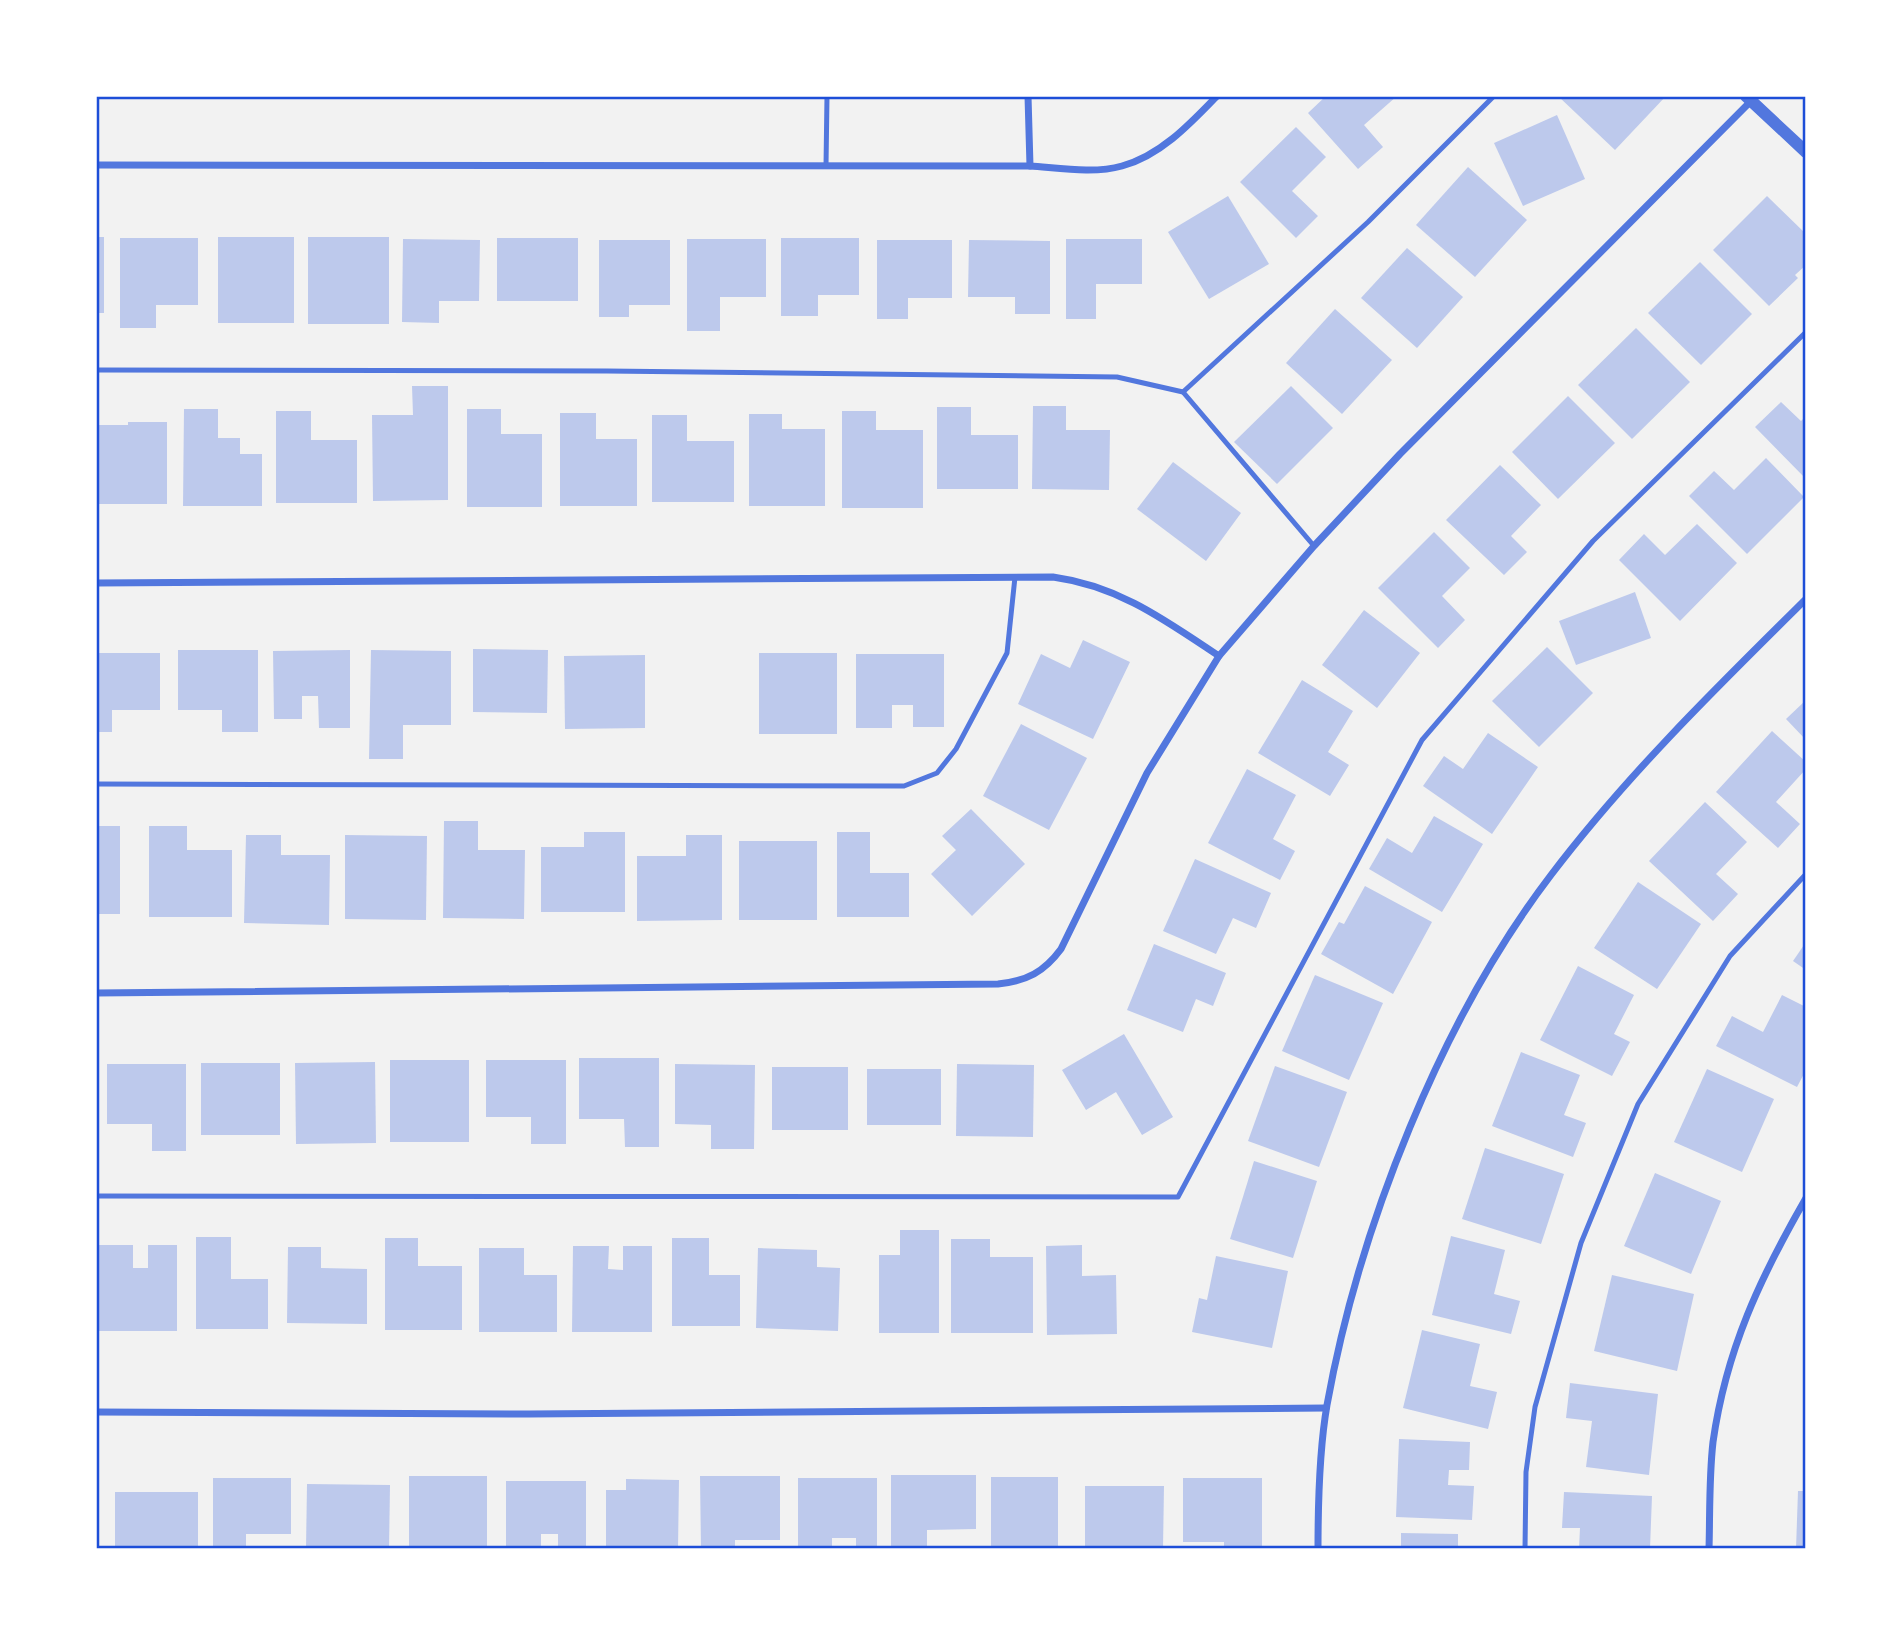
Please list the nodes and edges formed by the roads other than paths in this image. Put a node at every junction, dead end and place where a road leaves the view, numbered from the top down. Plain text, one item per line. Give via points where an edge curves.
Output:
1 (827, 96) edge
2 (1028, 96) edge
3 (1217, 96) edge
4 (1494, 96) edge
5 (1751, 98) edge
6 (1806, 152) edge
7 (96, 164) edge
8 (826, 166) junction
9 (1030, 166) junction
10 (1806, 332) edge
11 (96, 370) edge
12 (1182, 392) junction
13 (1314, 546) junction
14 (1015, 577) junction
15 (96, 583) edge
16 (1806, 599) edge
17 (1219, 656) junction
18 (96, 784) edge
19 (1806, 874) edge
20 (96, 993) edge
21 (96, 1196) edge
22 (1806, 1198) edge
23 (1326, 1408) junction
24 (96, 1412) edge
25 (1318, 1549) edge
26 (1525, 1549) edge
27 (1709, 1549) edge

1 - 8 lane
2 - 9 street
3 - 9 street via 1156,151 1121,167
4 - 12 lane via 1368,222
5 - 6 street
5 - 13 street
7 - 8 street
8 - 9 street
10 - 21 lane via 1592,541 1422,740 1178,1197
11 - 12 lane via 1117,377
12 - 13 lane
13 - 17 street
14 - 15 street
14 - 17 street via 1063,579 1110,590
14 - 18 lane via 1007,653 956,749 936,772 904,786
16 - 23 street via 1604,809 1549,877 1456,1027 1383,1198 1347,1313
17 - 20 street via 1147,774 1061,949 1049,966 1017,982
19 - 26 lane via 1730,956 1638,1104 1581,1243 1535,1407 1526,1472
22 - 27 street via 1748,1307 1729,1360 1713,1443
23 - 24 street
23 - 25 street

